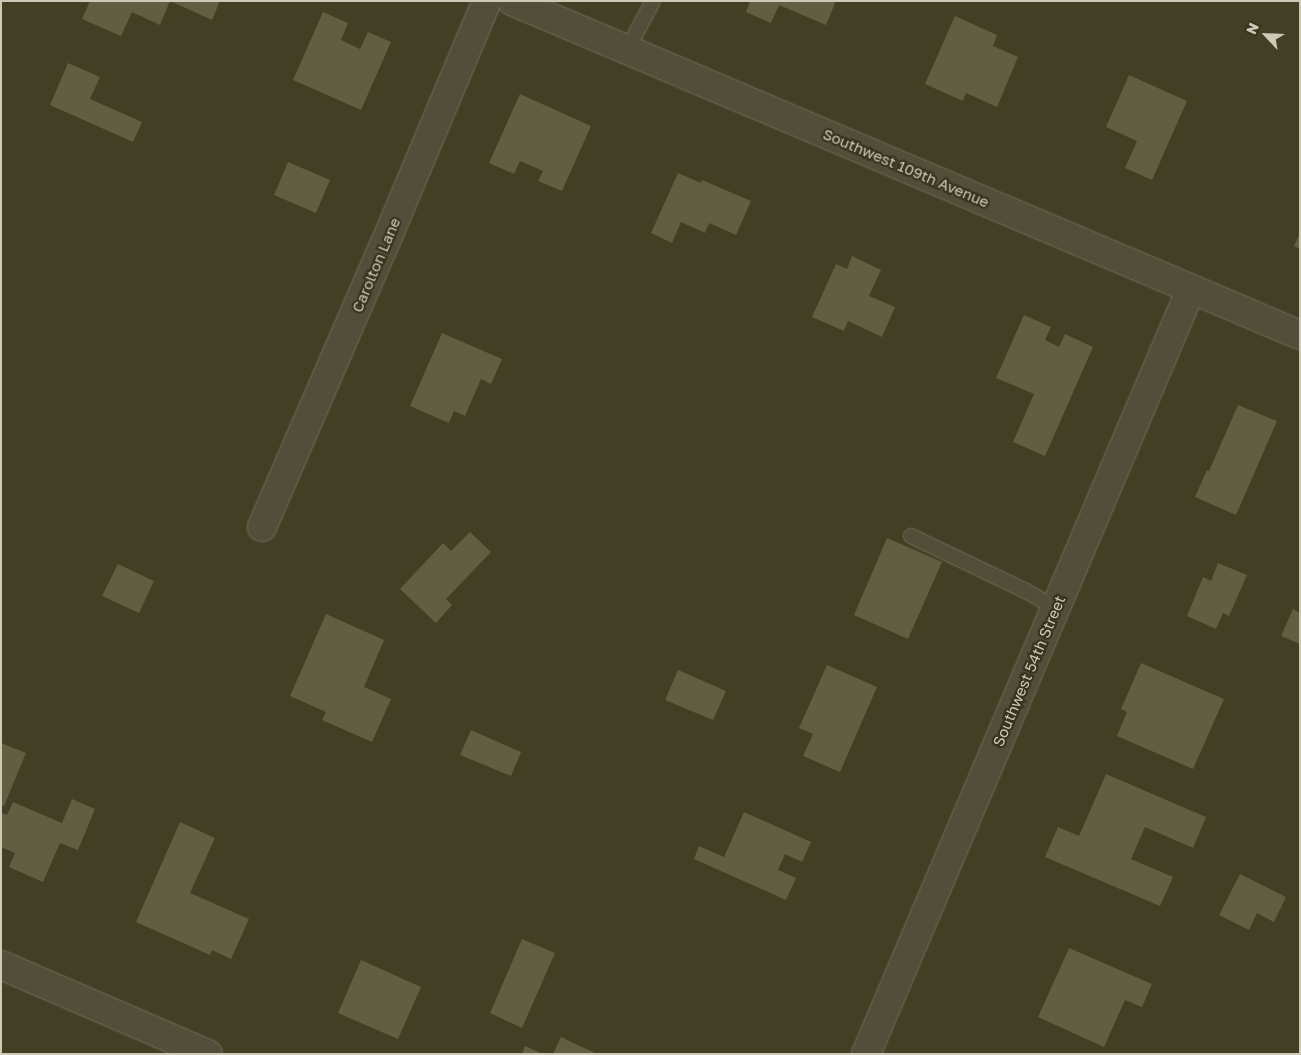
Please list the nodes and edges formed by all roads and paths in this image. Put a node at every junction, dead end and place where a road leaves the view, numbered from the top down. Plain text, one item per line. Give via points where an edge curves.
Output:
1 (487, 1) edge
2 (512, 1) edge
3 (653, 1) edge
4 (628, 50) junction
5 (1191, 289) junction
6 (1300, 335) edge
7 (262, 527) dead end
8 (911, 536) dead end
9 (1056, 608) junction
10 (1, 965) edge
11 (208, 1054) edge
12 (866, 1054) edge

1 - 7 street, Carolton Lane
2 - 4 street, Southwest 109th Avenue
3 - 4 lane
4 - 5 street, Southwest 109th Avenue
5 - 6 street, Southwest 109th Avenue
5 - 9 street, Southwest 54th Street
8 - 9 lane
9 - 12 street, Southwest 54th Street
10 - 11 street

